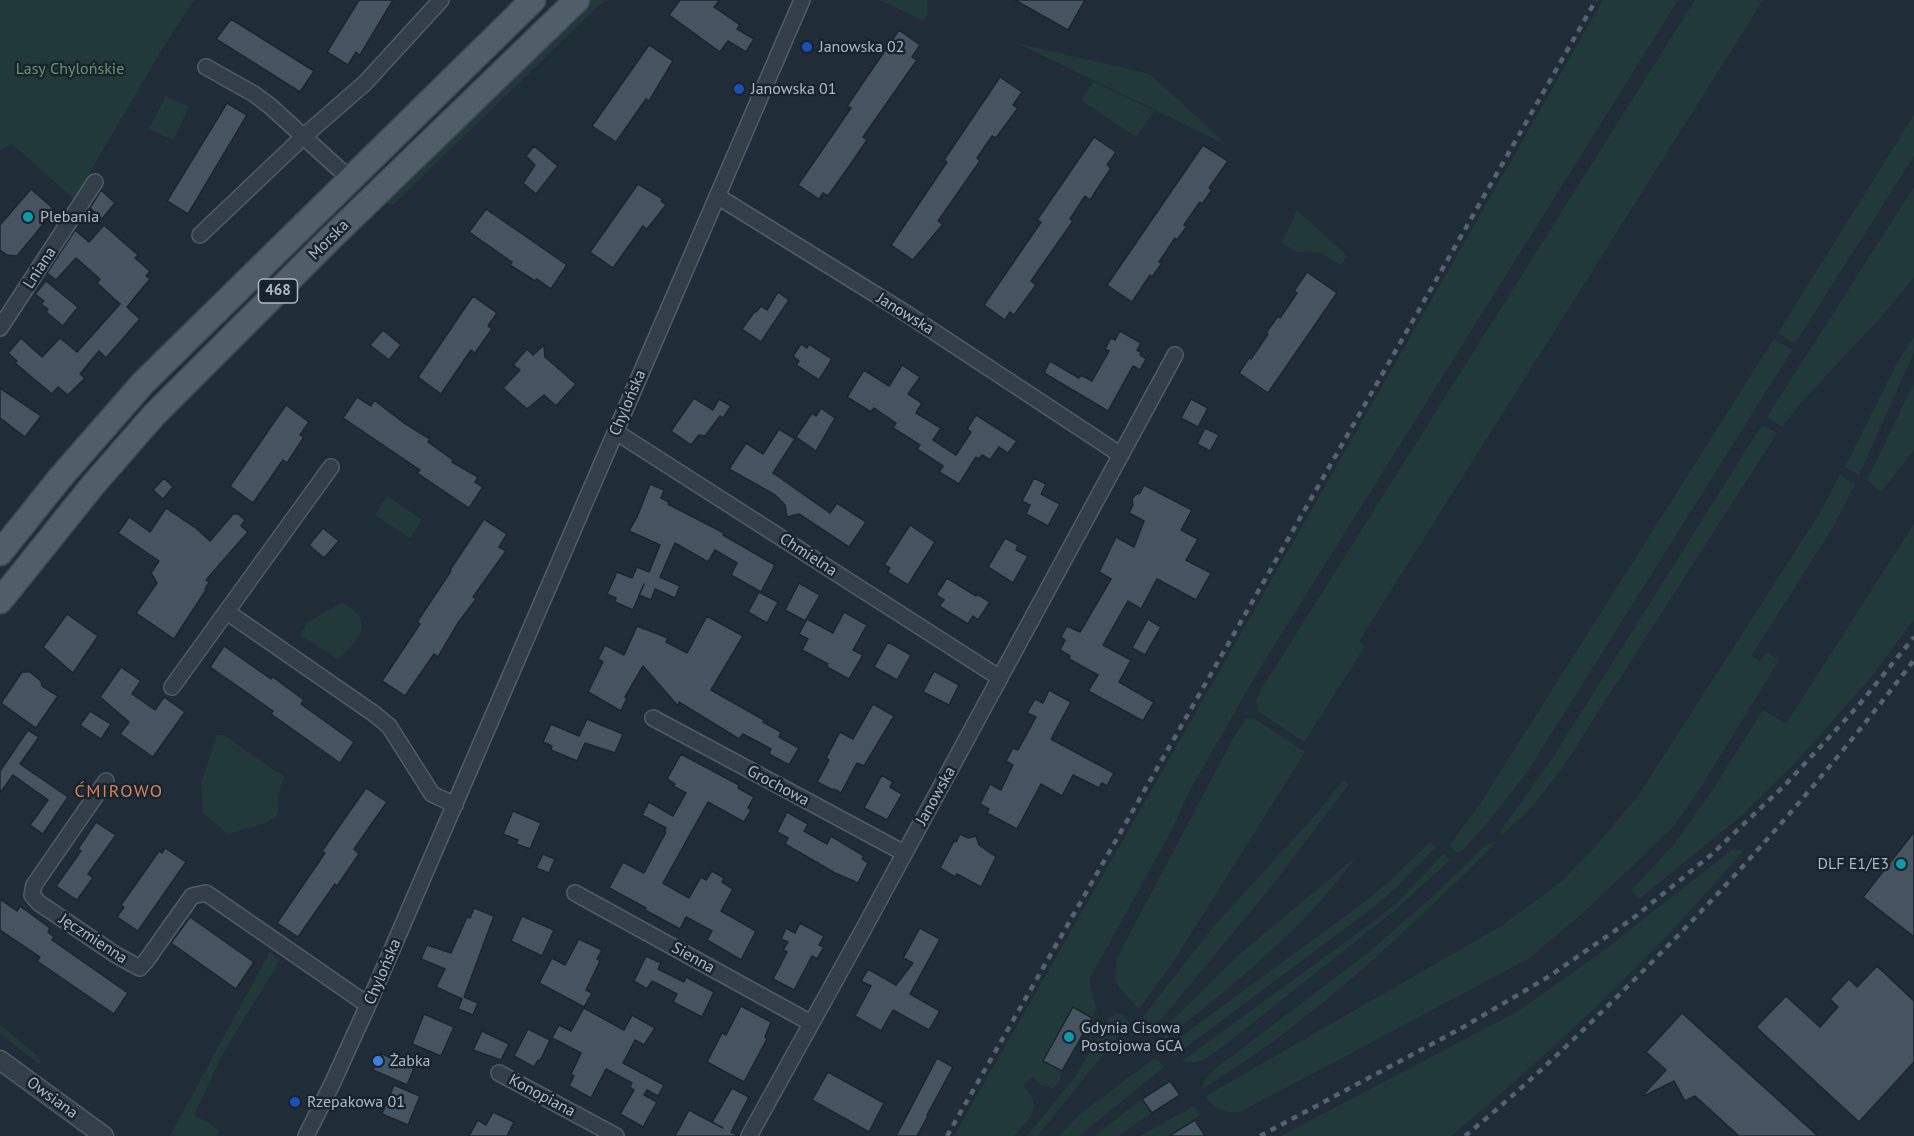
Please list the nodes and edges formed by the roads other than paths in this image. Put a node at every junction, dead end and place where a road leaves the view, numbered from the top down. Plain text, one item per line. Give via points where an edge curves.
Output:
1 (441, 0) edge
2 (533, 0) edge
3 (577, 0) edge
4 (802, 0) edge
5 (206, 67) dead end
6 (303, 137) junction
7 (350, 179) junction
8 (95, 182) dead end
9 (717, 196) junction
10 (200, 235) dead end
11 (0, 328) edge
12 (1175, 355) dead end
13 (616, 432) junction
14 (1121, 455) junction
15 (331, 467) dead end
16 (0, 553) edge
17 (0, 601) edge
18 (226, 612) junction
19 (1000, 678) junction
20 (172, 687) dead end
21 (653, 718) dead end
22 (106, 781) dead end
23 (455, 805) junction
24 (904, 853) junction
25 (574, 893) dead end
26 (368, 1005) junction
27 (811, 1023) junction
28 (0, 1060) edge
29 (499, 1073) dead end
30 (104, 1136) edge
31 (306, 1136) edge
32 (616, 1136) edge
33 (749, 1136) edge

1 - 6 street via 365,83
2 - 7 main road, Morska / 468
3 - 17 main road, Morska / 468 via 154,415
4 - 9 street, Chylońska
5 - 6 street via 254,94
6 - 7 street
6 - 10 street
7 - 16 main road, Morska / 468 via 143,383
8 - 11 street, Lniana
9 - 13 street, Chylońska
9 - 14 street, Janowska via 907,314
12 - 14 street, Janowska
13 - 19 street, Chmielna
13 - 23 street, Chylońska
14 - 19 street, Janowska
15 - 18 street
18 - 20 street
18 - 23 street via 389,726 432,794
19 - 24 street, Janowska
21 - 24 street, Grochowa
22 - 26 street, Jęczmienna via 34,885 32,895 39,903 140,968 192,896 206,892
23 - 26 street, Chylońska
24 - 27 street, Janowska
25 - 27 street, Sienna
26 - 31 street, Chylońska
27 - 33 street, Janowska
28 - 30 street, Owsiana
29 - 32 street, Konopiana

